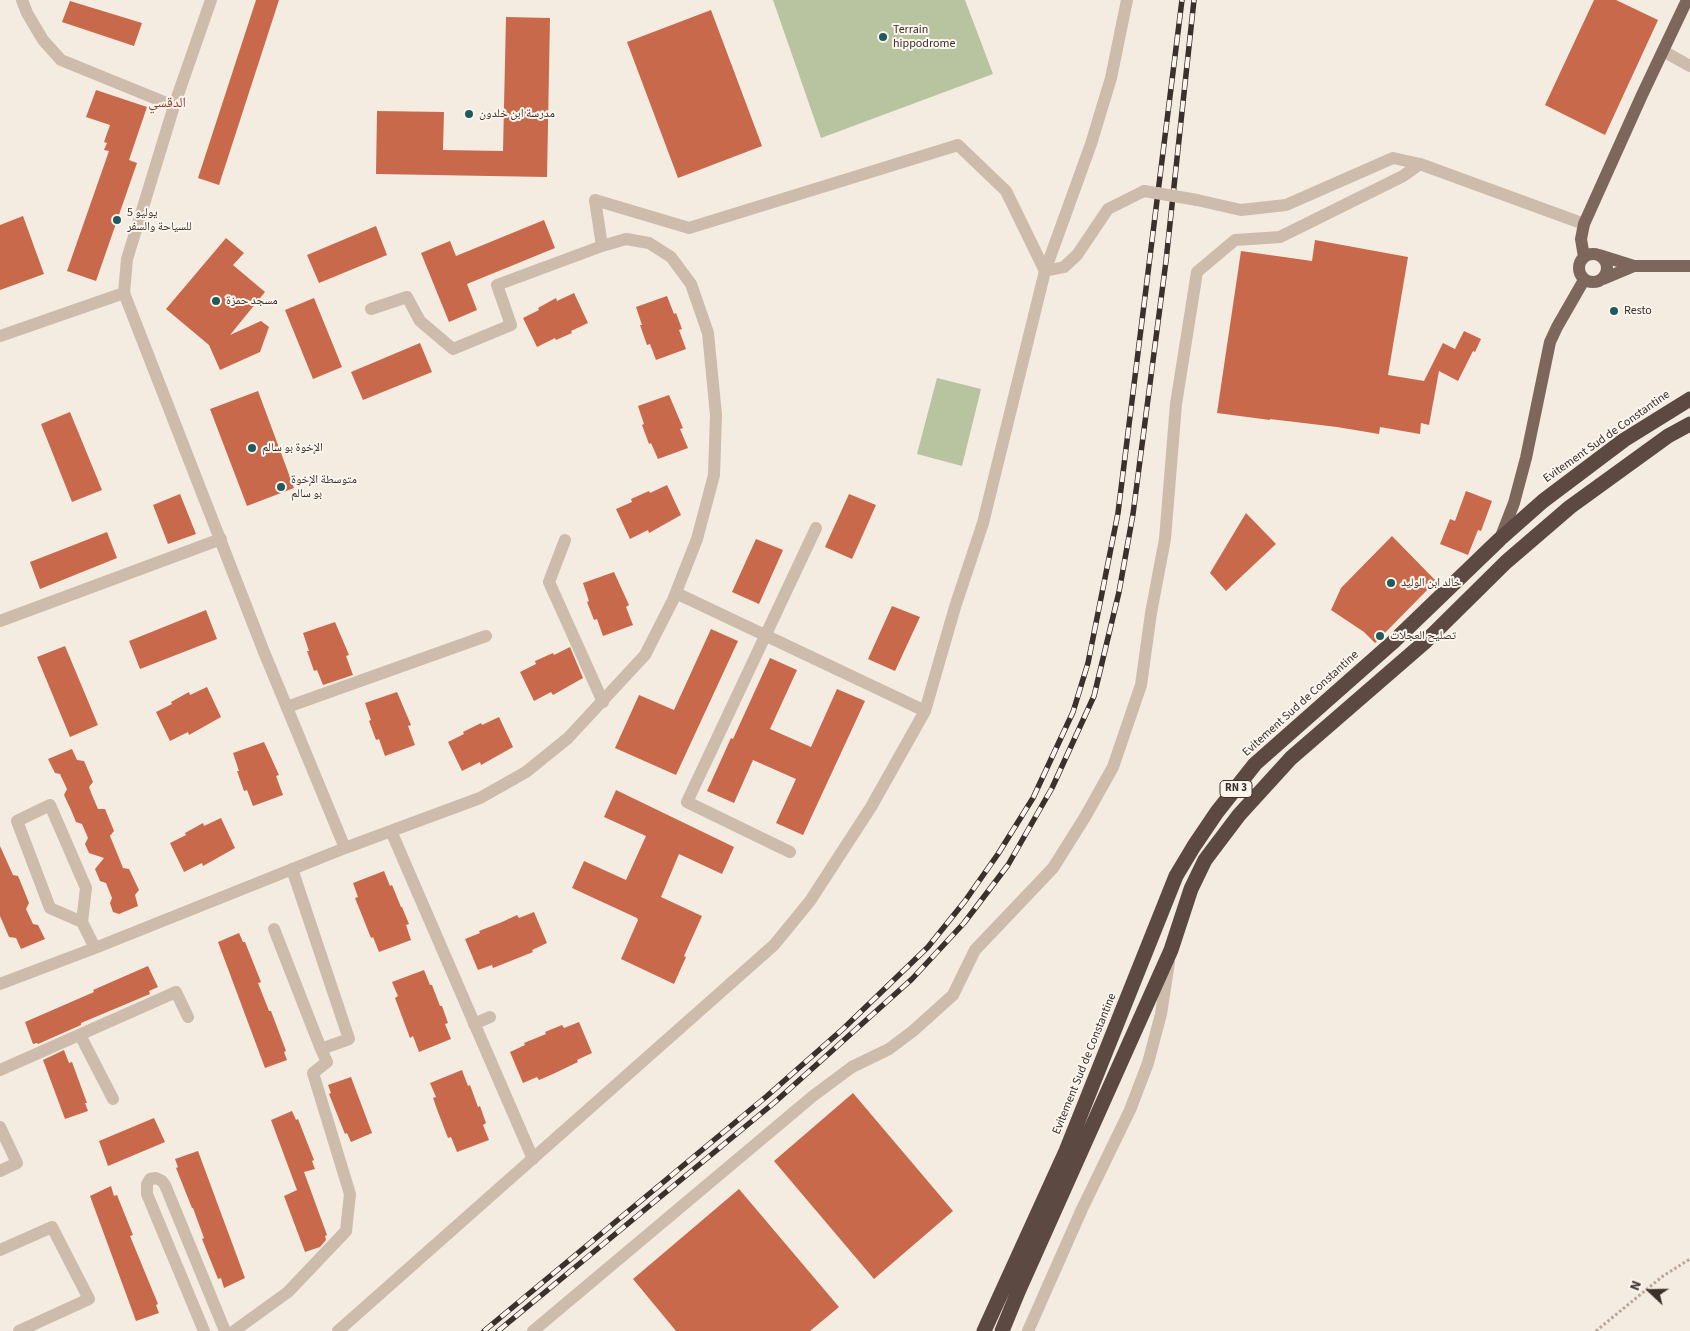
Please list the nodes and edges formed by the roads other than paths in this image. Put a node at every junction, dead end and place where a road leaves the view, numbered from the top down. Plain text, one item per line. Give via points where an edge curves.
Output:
1 (22, 0) edge
2 (211, 0) edge
3 (1127, 0) edge
4 (1687, 0) edge
5 (1663, 51) junction
6 (1690, 66) edge
7 (174, 106) junction
8 (1420, 164) junction
9 (1584, 224) junction
10 (602, 246) junction
11 (1598, 255) junction
12 (1584, 256) junction
13 (1634, 266) junction
14 (1690, 266) edge
15 (1045, 271) junction
16 (1602, 279) junction
17 (1584, 280) junction
18 (124, 293) junction
19 (371, 309) dead end
20 (0, 336) edge
21 (1690, 399) edge
22 (1690, 424) edge
23 (816, 528) dead end
24 (220, 539) junction
25 (565, 540) dead end
26 (1500, 540) junction
27 (676, 593) junction
28 (0, 621) edge
29 (765, 635) junction
30 (486, 636) dead end
31 (603, 702) junction
32 (287, 708) junction
33 (925, 711) junction
34 (391, 831) junction
35 (345, 848) junction
36 (790, 852) dead end
37 (292, 869) junction
38 (82, 922) junction
39 (274, 929) dead end
40 (95, 948) junction
41 (1171, 950) junction
42 (0, 984) edge
43 (490, 1017) dead end
44 (188, 1018) dead end
45 (474, 1024) junction
46 (80, 1035) junction
47 (321, 1050) junction
48 (0, 1070) edge
49 (113, 1099) dead end
50 (0, 1127) edge
51 (533, 1158) junction
52 (0, 1171) edge
53 (189, 1247) junction
54 (0, 1250) edge
55 (172, 1254) junction
56 (19, 1331) edge
57 (204, 1331) edge
58 (225, 1331) edge
59 (234, 1331) edge
60 (338, 1331) edge
61 (533, 1331) edge
62 (984, 1331) edge
63 (1002, 1331) edge
64 (1028, 1331) edge

1 - 7 street via 43,40 61,60
2 - 7 street
3 - 15 street via 1111,78
4 - 5 main road
5 - 6 street
5 - 9 main road
7 - 18 street via 127,259
8 - 9 street
8 - 15 street, bridge via 1393,158 1286,206 1241,210 1144,191 1108,209 1077,255 1064,266
8 - 61 street via 1403,176 1280,237 1234,240 1197,272 1176,404 1165,539 1141,685 1113,767 1052,868 975,950 953,995 913,1031 889,1049 852,1066 813,1096
9 - 12 main road via 1581,239
10 - 15 street via 595,200 689,228 958,145 1006,191
10 - 19 street via 497,285 511,325 453,349 420,321 407,297
10 - 27 street via 626,239 648,242 671,257 691,284 708,333 716,415 714,474 697,539
11 - 12 main road
11 - 13 main road
11 - 16 main road via 1607,264 1607,272
12 - 17 main road via 1578,270
13 - 14 main road
13 - 16 main road
15 - 33 street via 982,523
16 - 17 main road via 1593,283
17 - 26 main road via 1550,342 1526,458
18 - 20 street
18 - 24 street
21 - 26 highway, Evitement Sud de Constantine / RN 3 via 1624,440 1543,501
22 - 41 highway, RN 3 via 1668,436 1570,507 1506,562 1426,642 1291,758 1239,814 1205,860 1191,889
23 - 29 street
24 - 28 street
24 - 32 street
25 - 31 street via 549,582
26 - 62 highway, Evitement Sud de Constantine / RN 3 via 1392,643 1255,764 1194,846 1176,876 1066,1151
27 - 29 street
27 - 31 street via 644,655
29 - 33 street
29 - 36 street via 687,802
30 - 32 street
31 - 34 street via 568,738 526,772 480,798
32 - 35 street
33 - 51 street via 871,807 821,885 774,945
34 - 35 street
34 - 45 street
35 - 37 street
37 - 40 street
37 - 47 street via 349,1039
38 - 38 street via 86,888 50,805 17,821 50,908
38 - 40 street
39 - 47 street
40 - 42 street
41 - 63 highway, RN 3
41 - 64 street via 1161,1014 1148,1063 1130,1110
43 - 45 street
44 - 46 street via 176,992
45 - 51 street
46 - 48 street
46 - 49 street
47 - 59 street via 327,1062 313,1073 350,1194 346,1231 288,1292
50 - 52 street via 17,1164
51 - 60 street
53 - 55 street
53 - 55 street via 165,1185 156,1178 150,1179 147,1194
53 - 58 street
54 - 56 street via 52,1227 89,1299
55 - 57 street

